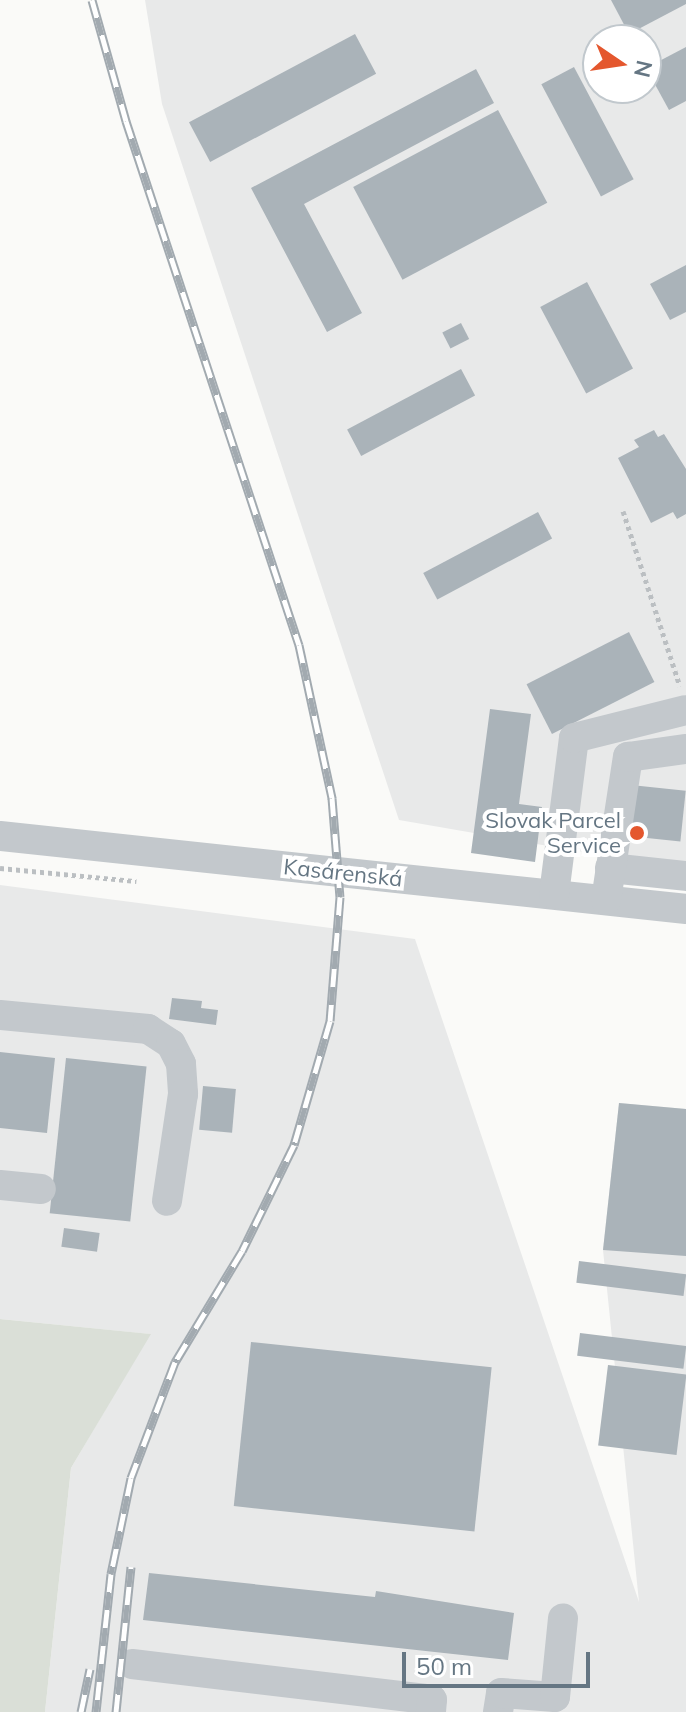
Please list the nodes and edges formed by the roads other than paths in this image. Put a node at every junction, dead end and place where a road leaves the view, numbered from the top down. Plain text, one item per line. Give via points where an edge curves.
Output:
1 (684, 701) edge
2 (686, 749) edge
3 (0, 836) edge
4 (610, 868) junction
5 (686, 876) edge
6 (554, 894) junction
7 (606, 900) junction
8 (686, 909) edge
9 (0, 1015) edge
10 (0, 1185) edge
11 (41, 1189) dead end
12 (167, 1201) dead end
13 (563, 1618) dead end
14 (132, 1664) dead end
15 (431, 1712) edge
16 (498, 1712) edge

1 - 6 street via 574,738
2 - 4 street via 628,757
3 - 6 street, Kasárenská
4 - 5 street
4 - 7 street
6 - 7 street, Kasárenská
7 - 8 street, Kasárenská
9 - 12 street via 148,1029 171,1044 181,1064 183,1094
10 - 11 street
13 - 16 street via 555,1697 501,1693
14 - 15 street via 432,1700

